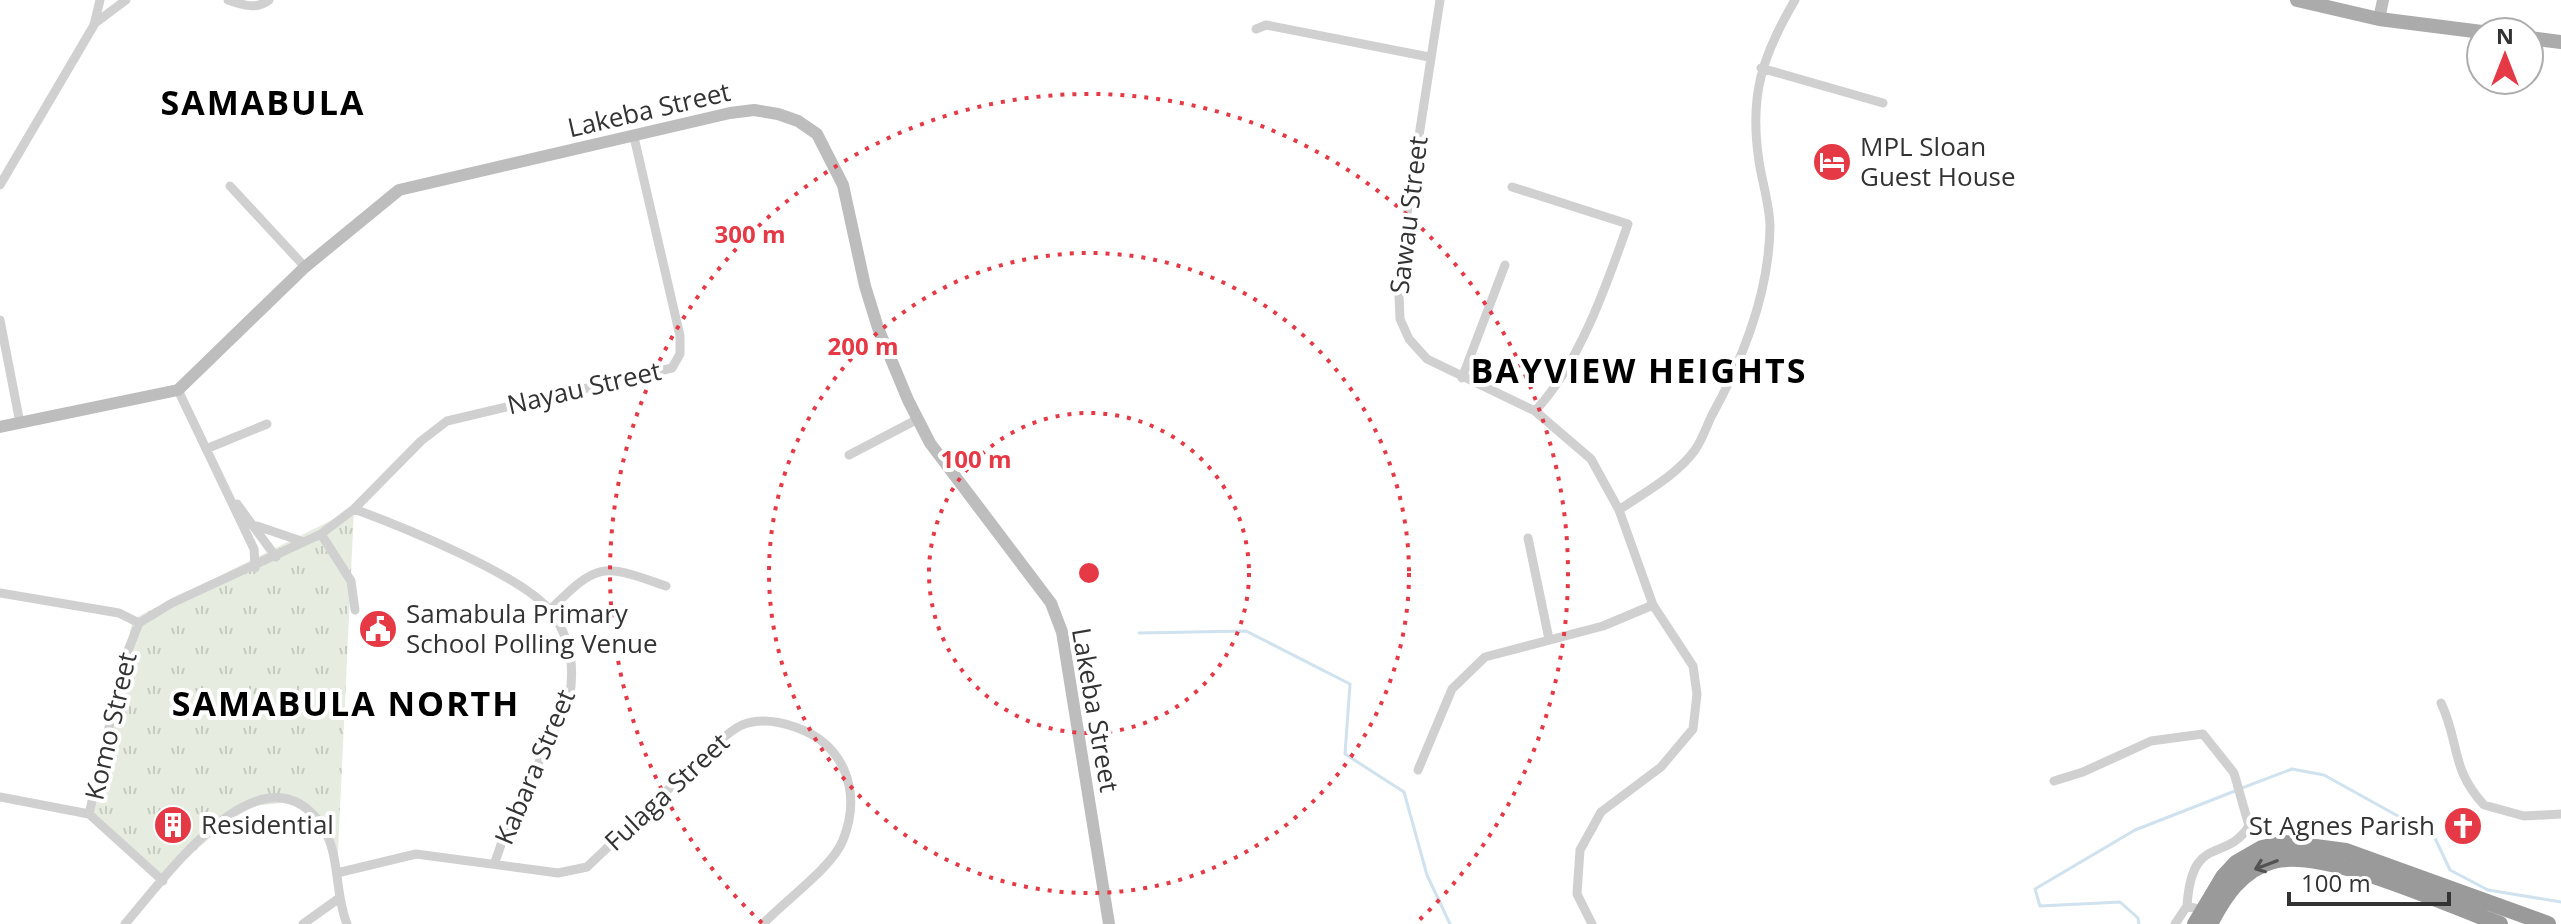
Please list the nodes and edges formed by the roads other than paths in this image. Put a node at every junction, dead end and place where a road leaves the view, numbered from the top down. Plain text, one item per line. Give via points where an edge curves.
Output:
1 (100, 0) edge
2 (126, 0) edge
3 (228, 0) edge
4 (269, 0) edge
5 (1440, 0) edge
6 (1795, 0) edge
7 (2297, 0) edge
8 (2383, 0) edge
9 (2379, 19) junction
10 (94, 25) junction
11 (1256, 29) dead end
12 (2465, 30) edge
13 (1429, 57) junction
14 (1761, 68) junction
15 (1883, 103) dead end
16 (634, 137) junction
17 (0, 185) edge
18 (230, 186) dead end
19 (1512, 187) dead end
20 (1505, 265) dead end
21 (305, 267) junction
22 (0, 320) edge
23 (1462, 378) junction
24 (178, 390) junction
25 (1535, 411) junction
26 (918, 419) junction
27 (20, 423) junction
28 (267, 424) dead end
29 (0, 427) edge
30 (206, 449) junction
31 (849, 455) dead end
32 (231, 499) junction
33 (354, 509) junction
34 (1619, 510) junction
35 (254, 525) junction
36 (321, 534) junction
37 (1528, 538) dead end
38 (304, 542) junction
39 (276, 557) junction
40 (255, 568) junction
41 (666, 586) dead end
42 (0, 593) edge
43 (1653, 605) junction
44 (355, 610) dead end
45 (550, 610) junction
46 (139, 623) junction
47 (1549, 639) junction
48 (2441, 703) dead end
49 (1418, 770) dead end
50 (2054, 781) dead end
51 (0, 797) edge
52 (89, 814) junction
53 (2561, 814) edge
54 (495, 862) junction
55 (337, 873) junction
56 (163, 881) junction
57 (338, 899) junction
58 (2199, 916) edge
59 (125, 924) edge
60 (303, 924) edge
61 (347, 924) edge
62 (763, 924) edge
63 (1109, 924) edge
64 (1592, 924) edge
65 (2175, 924) edge
66 (2500, 924) edge
67 (2548, 924) edge

1 - 10 street
2 - 10 street
3 - 4 street via 245,6
5 - 13 street, Sawau Street
6 - 14 street
7 - 9 main road
8 - 9 main road
9 - 12 main road
10 - 17 street
11 - 13 street via 1266,25
13 - 23 street, Sawau Street via 1398,272 1400,319 1427,359
14 - 15 street
14 - 34 street via 1755,122 1770,224 1747,338 1696,449 1675,471
16 - 21 main road, Lakeba Street via 399,190
16 - 26 main road, Lakeba Street via 754,110 798,121 817,134 843,185 878,328
16 - 33 street, Nayau Street via 680,336 680,354 672,368 447,421
18 - 21 street
19 - 25 street via 1628,224 1590,320
20 - 23 street
21 - 24 main road, Lakeba Street
22 - 27 street
23 - 25 street, Sawau Street
24 - 27 main road
24 - 30 street
25 - 34 street, Sawau Street via 1591,459
26 - 31 street
26 - 63 main road, Lakeba Street via 930,443 1051,603 1062,632
27 - 29 main road
28 - 30 street
30 - 32 street
32 - 35 street
32 - 40 street via 254,549
33 - 36 street, Nayau Street
33 - 45 street, Kabara Street via 406,528 495,573
34 - 43 street, Sawau Street
35 - 38 street
35 - 39 street
36 - 38 street, Nayau Street
36 - 44 street via 351,581
37 - 47 street
38 - 39 street, Nayau Street
39 - 40 street, Nayau Street
40 - 46 street, Komo Street
41 - 45 street via 603,569 583,576
42 - 46 street via 119,613
43 - 47 street via 1603,626
43 - 64 street, Sawau Street via 1693,666 1693,729 1661,767 1601,812 1589,830 1580,850 1577,882
45 - 54 street, Kabara Street via 571,658 569,700
46 - 52 street, Komo Street via 125,658
47 - 49 street via 1485,657 1467,671 1452,689
48 - 53 street via 2451,725 2455,760 2484,805 2524,816
50 - 58 street via 2151,741 2203,734 2238,784 2249,826 2196,864
51 - 52 street
52 - 56 street
54 - 55 street, Fulaga Street via 416,854
54 - 62 street, Fulaga Street via 558,873 587,867 740,726 762,720 784,723 821,737 833,748 850,792 850,820 841,845
55 - 56 street via 321,825 307,811 273,798 236,807
55 - 57 street
56 - 59 street
57 - 60 street
57 - 61 street
58 - 65 street
66 -> 58 highway via 2326,862 2292,859 2246,874
58 - 67 highway via 2236,863 2262,848 2285,843 2346,851

